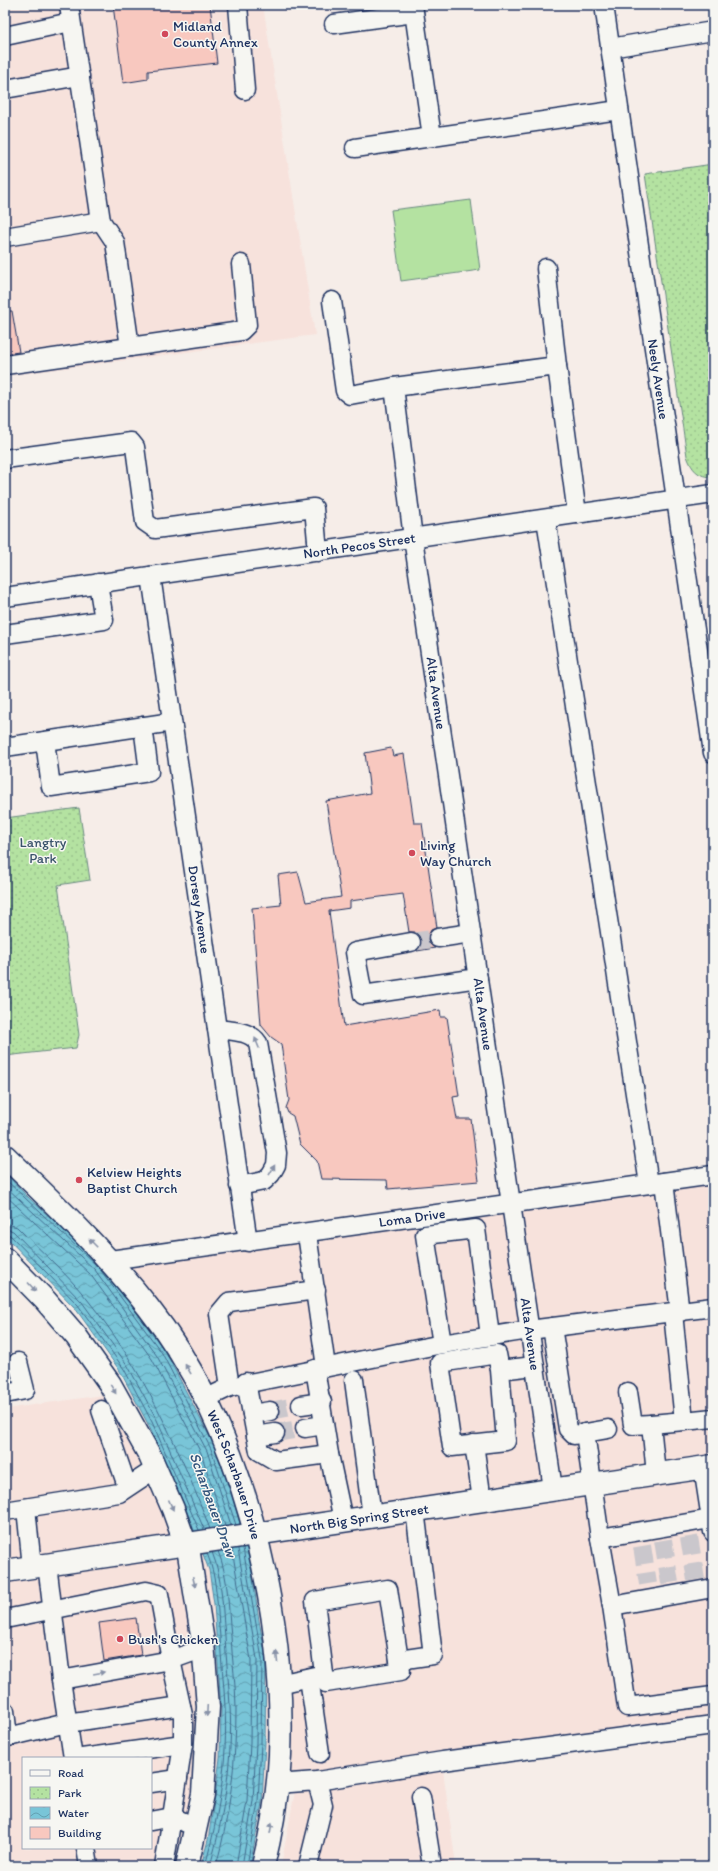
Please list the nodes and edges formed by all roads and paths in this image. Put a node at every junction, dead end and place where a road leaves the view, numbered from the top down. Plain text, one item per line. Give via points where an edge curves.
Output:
1 (238, 5) edge
2 (604, 5) edge
3 (414, 9) edge
4 (70, 13) edge
5 (334, 24) dead end
6 (713, 31) edge
7 (5, 36) edge
8 (610, 48) junction
9 (80, 76) junction
10 (5, 89) edge
11 (245, 90) dead end
12 (619, 110) junction
13 (432, 137) junction
14 (355, 148) dead end
15 (101, 221) junction
16 (5, 237) edge
17 (241, 264) dead end
18 (546, 268) dead end
19 (332, 301) dead end
20 (130, 347) junction
21 (5, 365) edge
22 (557, 366) junction
23 (394, 388) junction
24 (5, 459) edge
25 (713, 494) edge
26 (675, 500) junction
27 (577, 514) junction
28 (546, 519) junction
29 (413, 538) junction
30 (318, 552) junction
31 (151, 576) junction
32 (98, 583) junction
33 (5, 597) edge
34 (5, 634) edge
35 (172, 722) junction
36 (143, 726) junction
37 (45, 741) junction
38 (5, 747) edge
39 (713, 753) edge
40 (471, 933) junction
41 (438, 938) tunnel mouth
42 (411, 942) tunnel mouth
43 (478, 978) junction
44 (217, 1029) junction
45 (5, 1156) edge
46 (713, 1175) edge
47 (657, 1183) junction
48 (239, 1186) junction
49 (510, 1204) junction
50 (307, 1234) junction
51 (248, 1242) junction
52 (5, 1259) edge
53 (110, 1260) junction
54 (316, 1290) junction
55 (713, 1307) edge
56 (676, 1312) junction
57 (552, 1327) junction
58 (529, 1330) junction
59 (490, 1336) junction
60 (442, 1344) junction
61 (18, 1362) dead end
62 (534, 1366) junction
63 (321, 1368) junction
64 (500, 1370) junction
65 (354, 1380) dead end
66 (238, 1385) junction
67 (628, 1392) dead end
68 (5, 1394) edge
69 (205, 1399) junction
70 (322, 1402) junction
71 (301, 1405) tunnel mouth
72 (101, 1410) dead end
73 (270, 1411) tunnel mouth
74 (252, 1414) junction
75 (713, 1418) edge
76 (684, 1421) junction
77 (651, 1424) junction
78 (324, 1425) junction
79 (305, 1428) tunnel mouth
80 (608, 1429) dead end
81 (274, 1433) tunnel mouth
82 (585, 1433) junction
83 (256, 1436) junction
84 (474, 1444) junction
85 (328, 1454) junction
86 (708, 1466) edge
87 (155, 1469) junction
88 (656, 1474) junction
89 (592, 1483) junction
90 (127, 1486) junction
91 (553, 1489) junction
92 (482, 1500) junction
93 (26, 1508) junction
94 (414, 1510) junction
95 (5, 1511) edge
96 (372, 1516) junction
97 (343, 1520) junction
98 (712, 1529) edge
99 (255, 1534) junction
100 (600, 1538) junction
101 (185, 1544) junction
102 (40, 1566) junction
103 (5, 1571) edge
104 (702, 1586) edge
105 (612, 1606) junction
106 (52, 1610) junction
107 (5, 1619) edge
108 (204, 1648) junction
109 (171, 1660) junction
110 (399, 1660) junction
111 (317, 1676) junction
112 (61, 1680) junction
113 (279, 1684) junction
114 (713, 1696) edge
115 (181, 1706) junction
116 (5, 1711) edge
117 (67, 1723) junction
118 (713, 1725) edge
119 (7, 1737) edge
120 (183, 1744) junction
121 (320, 1753) dead end
122 (73, 1757) edge
123 (89, 1757) edge
124 (178, 1779) junction
125 (317, 1781) junction
126 (152, 1783) edge
127 (277, 1784) junction
128 (421, 1797) dead end
129 (172, 1817) junction
130 (152, 1821) edge
131 (196, 1827) junction
132 (86, 1849) edge
133 (89, 1866) edge
134 (161, 1866) edge
135 (187, 1866) edge
136 (263, 1866) edge
137 (308, 1866) edge
138 (432, 1866) edge

1 - 11 street
2 - 8 street, Neely Avenue
3 - 5 street
3 - 13 street
4 - 7 street
4 - 9 street
6 - 8 street
8 - 12 street, Neely Avenue
9 - 10 street
9 - 15 street
12 - 13 street
12 - 26 street, Neely Avenue
13 - 14 street
15 - 16 street
15 - 20 street via 115,242
17 - 20 street via 247,324 241,331
18 - 22 street
19 - 23 street via 345,391 350,394
20 - 21 street
22 - 23 street
22 - 27 street
23 - 29 street, Alta Avenue
24 - 30 street via 131,442 135,447 145,522 155,529 314,508
25 - 26 street, North Pecos Street
26 - 27 street, North Pecos Street
26 - 39 street, Neely Avenue
27 - 28 street, North Pecos Street
28 - 29 street, North Pecos Street
28 - 47 street
29 - 30 street, North Pecos Street
29 - 40 street, Alta Avenue
30 - 31 street, North Pecos Street
31 - 32 street, North Pecos Street
31 - 35 street, Dorsey Avenue
32 - 33 street, North Pecos Street
32 - 34 street via 104,620
35 - 36 street
35 - 44 street, Dorsey Avenue
36 - 37 street
36 - 37 street via 149,772 51,787
37 - 38 street
40 - 41 street
40 - 43 street, Alta Avenue
42 - 43 street via 355,952 364,995
43 - 49 street, Alta Avenue
44 - 48 street, Dorsey Avenue
48 -> 44 street via 264,1181 271,1174 276,1165 277,1144 258,1043 254,1037 237,1031
53 -> 45 main road, West Scharbauer Drive
46 - 47 street, Loma Drive
47 - 49 street, Loma Drive
47 - 56 street
48 - 51 street, Dorsey Avenue
49 - 50 street, Loma Drive
49 - 58 street, Alta Avenue
50 - 51 street, Loma Drive
50 - 54 street
51 - 53 street, Loma Drive
52 -> 87 main road via 83,1345 128,1414
69 -> 53 main road, West Scharbauer Drive via 166,1333
54 - 63 street
54 - 66 street via 229,1302 219,1314
55 - 56 street
56 - 57 street
56 - 76 street
57 - 58 street
57 - 82 street via 568,1429 574,1435
58 - 59 street
58 - 62 street, Alta Avenue
59 - 60 street
59 - 60 street via 476,1229 424,1234
60 - 63 street
61 - 68 street via 25,1390
62 - 64 street
62 - 91 street, Alta Avenue
63 - 66 street
63 - 70 street
64 - 84 street via 506,1440
64 - 84 street via 497,1354 440,1362 452,1447
65 - 96 street
66 - 69 street
66 - 74 street
67 - 77 street via 633,1425
69 - 99 main road, West Scharbauer Drive via 236,1470
70 - 71 street
70 - 78 street
72 - 90 street
73 - 74 street
74 - 83 street
75 - 76 street
76 - 77 street
77 - 88 street
78 - 79 street
78 - 85 street
80 - 82 street
81 - 83 street
82 - 89 street
83 - 85 street via 259,1450 276,1460
84 - 92 street
85 - 97 street
86 - 88 main road, North Big Spring Street
86 - 98 street
87 - 90 street
87 -> 101 main road
88 - 89 main road, North Big Spring Street
89 - 91 main road, North Big Spring Street
89 - 100 street
90 - 93 street via 119,1493
91 - 92 main road, North Big Spring Street
92 - 94 main road, North Big Spring Street
93 - 95 street
93 - 102 street
94 - 96 main road, North Big Spring Street
94 - 110 street via 433,1655
96 - 97 main road, North Big Spring Street
97 - 99 main road, North Big Spring Street
98 - 100 street via 688,1530 641,1538
99 - 101 main road, North Big Spring Street
113 -> 99 main road, West Scharbauer Drive via 268,1589
100 - 105 street
101 - 102 main road, North Big Spring Street
101 -> 108 main road via 195,1586
102 - 103 main road, North Big Spring Street
102 - 106 street
104 - 105 street via 649,1591
105 - 114 street via 627,1707
106 - 107 street
106 - 109 street via 146,1591 159,1594
106 - 112 street
108 - 109 street
108 -> 131 main road via 208,1707 203,1794
112 -> 109 street
109 - 115 street
110 - 111 street via 401,1671 326,1683
110 - 111 street via 388,1589 315,1601
111 - 113 street
111 - 121 street
112 - 117 street
113 - 127 main road, West Scharbauer Drive via 280,1756
115 - 117 street
115 - 120 street
116 - 119 street
117 - 119 street
117 - 122 street
118 - 125 street via 443,1761
120 - 123 street
120 - 124 street
124 - 126 street
124 - 129 street
125 - 127 street
125 - 137 street via 323,1805
136 -> 127 main road, West Scharbauer Drive via 273,1821
128 - 138 street
129 - 130 street
129 - 131 street
129 - 134 street
131 - 135 main road
132 - 133 street

